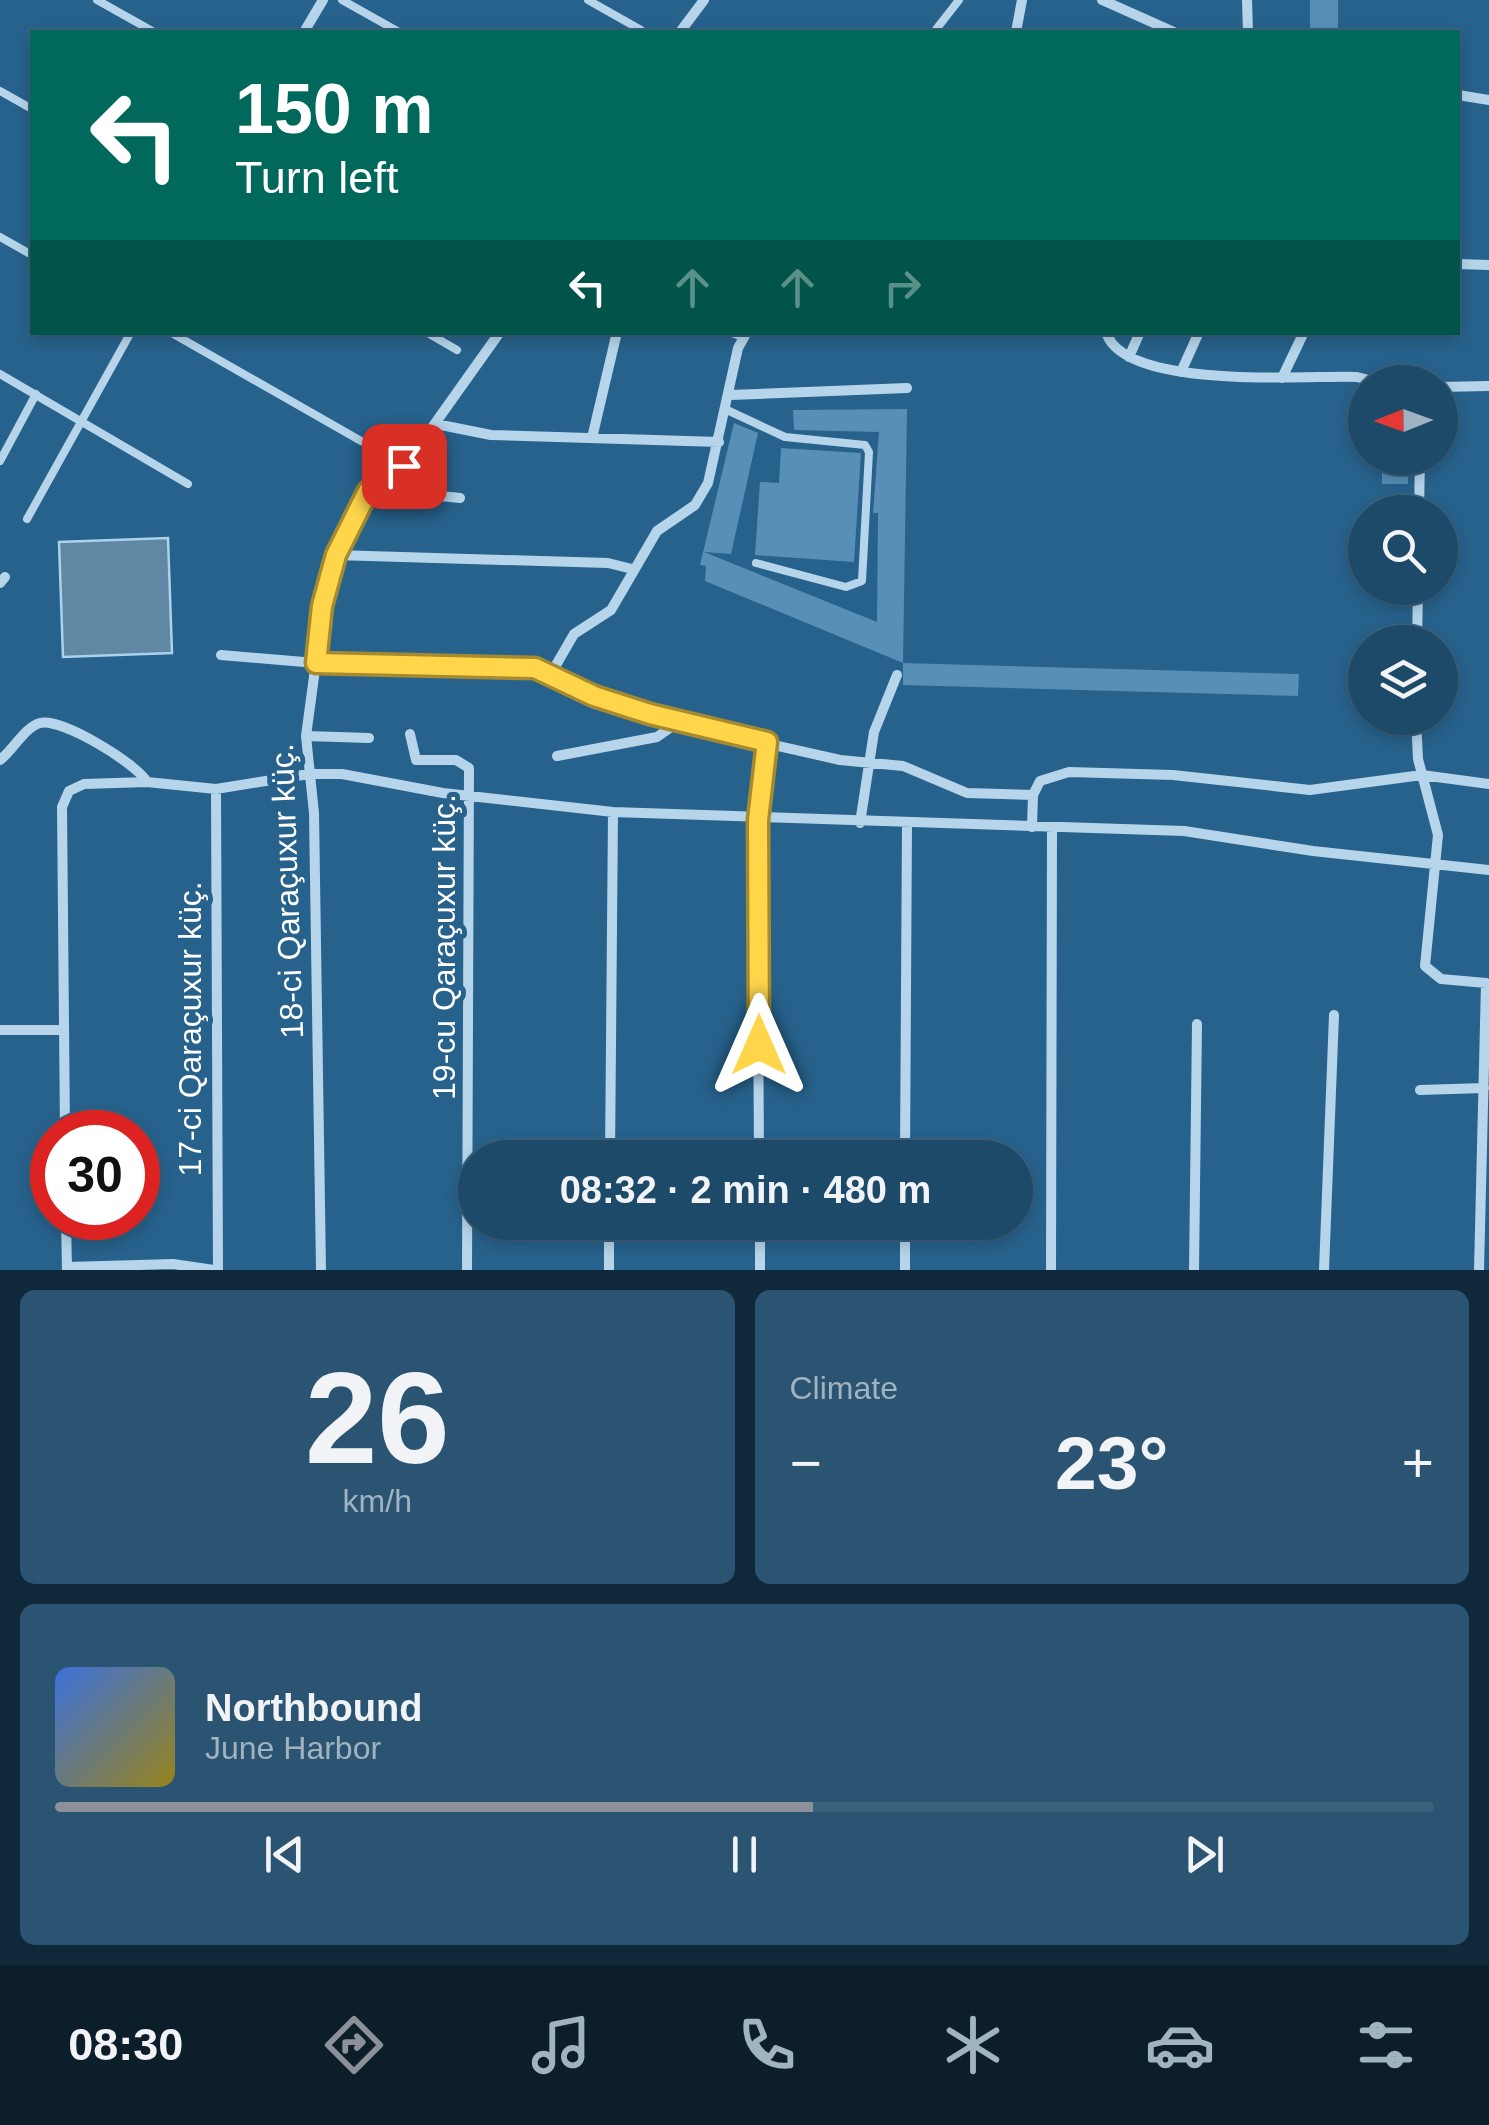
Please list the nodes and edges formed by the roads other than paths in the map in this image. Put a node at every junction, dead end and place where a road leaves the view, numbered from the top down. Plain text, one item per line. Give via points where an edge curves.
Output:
1 (96, 0) edge
2 (323, 0) edge
3 (342, 0) edge
4 (588, 0) edge
5 (704, 0) edge
6 (959, 0) edge
7 (1022, 0) edge
8 (1102, 0) edge
9 (1247, 0) edge
10 (1142, 27) edge
11 (150, 30) edge
12 (305, 30) edge
13 (394, 30) edge
14 (641, 30) edge
15 (682, 30) edge
16 (936, 30) edge
17 (1016, 30) edge
18 (1248, 30) edge
19 (0, 91) edge
20 (1460, 95) edge
21 (1489, 100) edge
22 (30, 109) edge
23 (0, 237) edge
24 (30, 254) edge
25 (1460, 264) edge
26 (1489, 265) edge
27 (129, 335) edge
28 (175, 335) edge
29 (431, 335) edge
30 (498, 335) edge
31 (616, 335) edge
32 (745, 335) edge
33 (1107, 335) edge
34 (1139, 335) edge
35 (1198, 335) edge
36 (1303, 335) edge
37 (456, 350) dead end
38 (1129, 357) junction
39 (1181, 372) junction
40 (0, 374) edge
41 (1348, 377) edge
42 (1282, 378) junction
43 (1489, 386) edge
44 (1458, 387) edge
45 (906, 388) dead end
46 (36, 394) junction
47 (730, 395) junction
48 (726, 410) junction
49 (84, 421) junction
50 (436, 424) junction
51 (592, 438) junction
52 (361, 441) dead end
53 (719, 442) junction
54 (0, 461) edge
55 (389, 480) junction
56 (188, 484) dead end
57 (460, 498) dead end
58 (27, 519) dead end
59 (336, 555) junction
60 (756, 563) dead end
61 (632, 569) junction
62 (221, 655) dead end
63 (316, 663) junction
64 (552, 672) junction
65 (897, 675) dead end
66 (678, 723) junction
67 (410, 734) dead end
68 (1418, 735) edge
69 (306, 736) junction
70 (369, 738) dead end
71 (767, 742) junction
72 (557, 756) dead end
73 (0, 760) edge
74 (869, 764) junction
75 (309, 774) junction
76 (1422, 775) junction
77 (147, 782) junction
78 (1489, 784) edge
79 (216, 788) junction
80 (1032, 795) junction
81 (470, 796) junction
82 (613, 812) junction
83 (758, 820) junction
84 (860, 823) junction
85 (907, 824) junction
86 (1032, 827) junction
87 (1052, 828) junction
88 (1436, 862) junction
89 (1489, 870) edge
90 (1487, 983) edge
91 (1334, 1015) dead end
92 (1197, 1024) dead end
93 (0, 1030) edge
94 (64, 1030) junction
95 (1484, 1088) junction
96 (1420, 1090) dead end
97 (65, 1110) edge
98 (610, 1140) edge
99 (760, 1140) edge
100 (905, 1140) edge
101 (66, 1240) edge
102 (609, 1240) edge
103 (760, 1240) edge
104 (905, 1240) edge
105 (67, 1269) edge
106 (216, 1270) edge
107 (321, 1270) edge
108 (467, 1270) edge
109 (609, 1270) edge
110 (760, 1270) edge
111 (904, 1270) edge
112 (1051, 1270) edge
113 (1194, 1270) edge
114 (1324, 1270) edge
115 (1479, 1270) edge

1 - 11 lane
2 - 12 street
3 - 13 lane
4 - 14 lane
5 - 15 street
6 - 16 lane
7 - 17 street
8 - 10 street
9 - 18 street
19 - 22 lane
20 - 21 street
23 - 24 lane
25 - 26 street
27 - 49 lane
28 - 52 lane
29 - 37 lane
30 - 50 street, 18-ci Qaraçuxur küç.
31 - 51 street
32 - 47 street
33 - 38 street
34 - 38 street
35 - 39 street
36 - 42 street
38 - 39 street
39 - 42 street
40 - 46 lane
41 - 42 street
43 - 44 street
45 - 47 street
46 - 49 lane
46 - 54 lane
47 - 48 street
48 - 53 street
48 - 60 lane via 785,437 865,445 869,452 862,581 846,587
49 - 56 lane
49 - 58 lane
50 - 51 street via 491,436
50 - 55 street, 18-ci Qaraçuxur küç.
51 - 53 street
53 - 61 street via 695,505 656,531
55 - 57 street via 410,493
55 - 59 street, 18-ci Qaraçuxur küç. via 368,491
59 - 61 street
59 - 63 street, 18-ci Qaraçuxur küç.
61 - 64 street via 611,610 574,634
62 - 63 street
63 - 64 street
63 - 69 street, 18-ci Qaraçuxur küç.
64 - 66 street via 594,696
65 - 74 street
66 - 71 street
66 - 72 street via 658,737
67 - 81 street, 19-cu Qaraçuxur küç. via 416,760 456,760 469,768
68 - 76 street
69 - 70 street
69 - 75 street, 18-ci Qaraçuxur küç.
71 - 74 street
71 - 83 street
73 - 77 street via 34,726 51,722 125,758
74 - 80 street via 924,771 967,793
74 - 84 street
75 - 79 street
75 - 81 street
75 - 107 street, 18-ci Qaraçuxur küç.
76 - 78 street
76 - 80 street via 1310,790 1172,774 1069,772 1048,775
76 - 88 street via 1437,825
77 - 79 street
77 - 94 street via 84,784 69,791 62,808
79 - 106 street, 17-ci Qaraçuxur küç.
80 - 86 street
81 - 82 street
81 - 108 street, 19-cu Qaraçuxur küç.
82 - 83 street
82 - 98 street
83 - 84 street
83 - 99 street
84 - 85 street
85 - 86 street
85 - 100 street
86 - 87 street
87 - 88 street via 1184,831
87 - 112 street
88 - 89 street
88 - 90 street via 1425,966 1440,979
90 - 95 street
91 - 114 street
92 - 113 street
93 - 94 street
94 - 97 street
95 - 96 street
95 - 115 street
101 - 105 street
102 - 109 street
103 - 110 street
104 - 111 street
105 - 106 street via 174,1264

